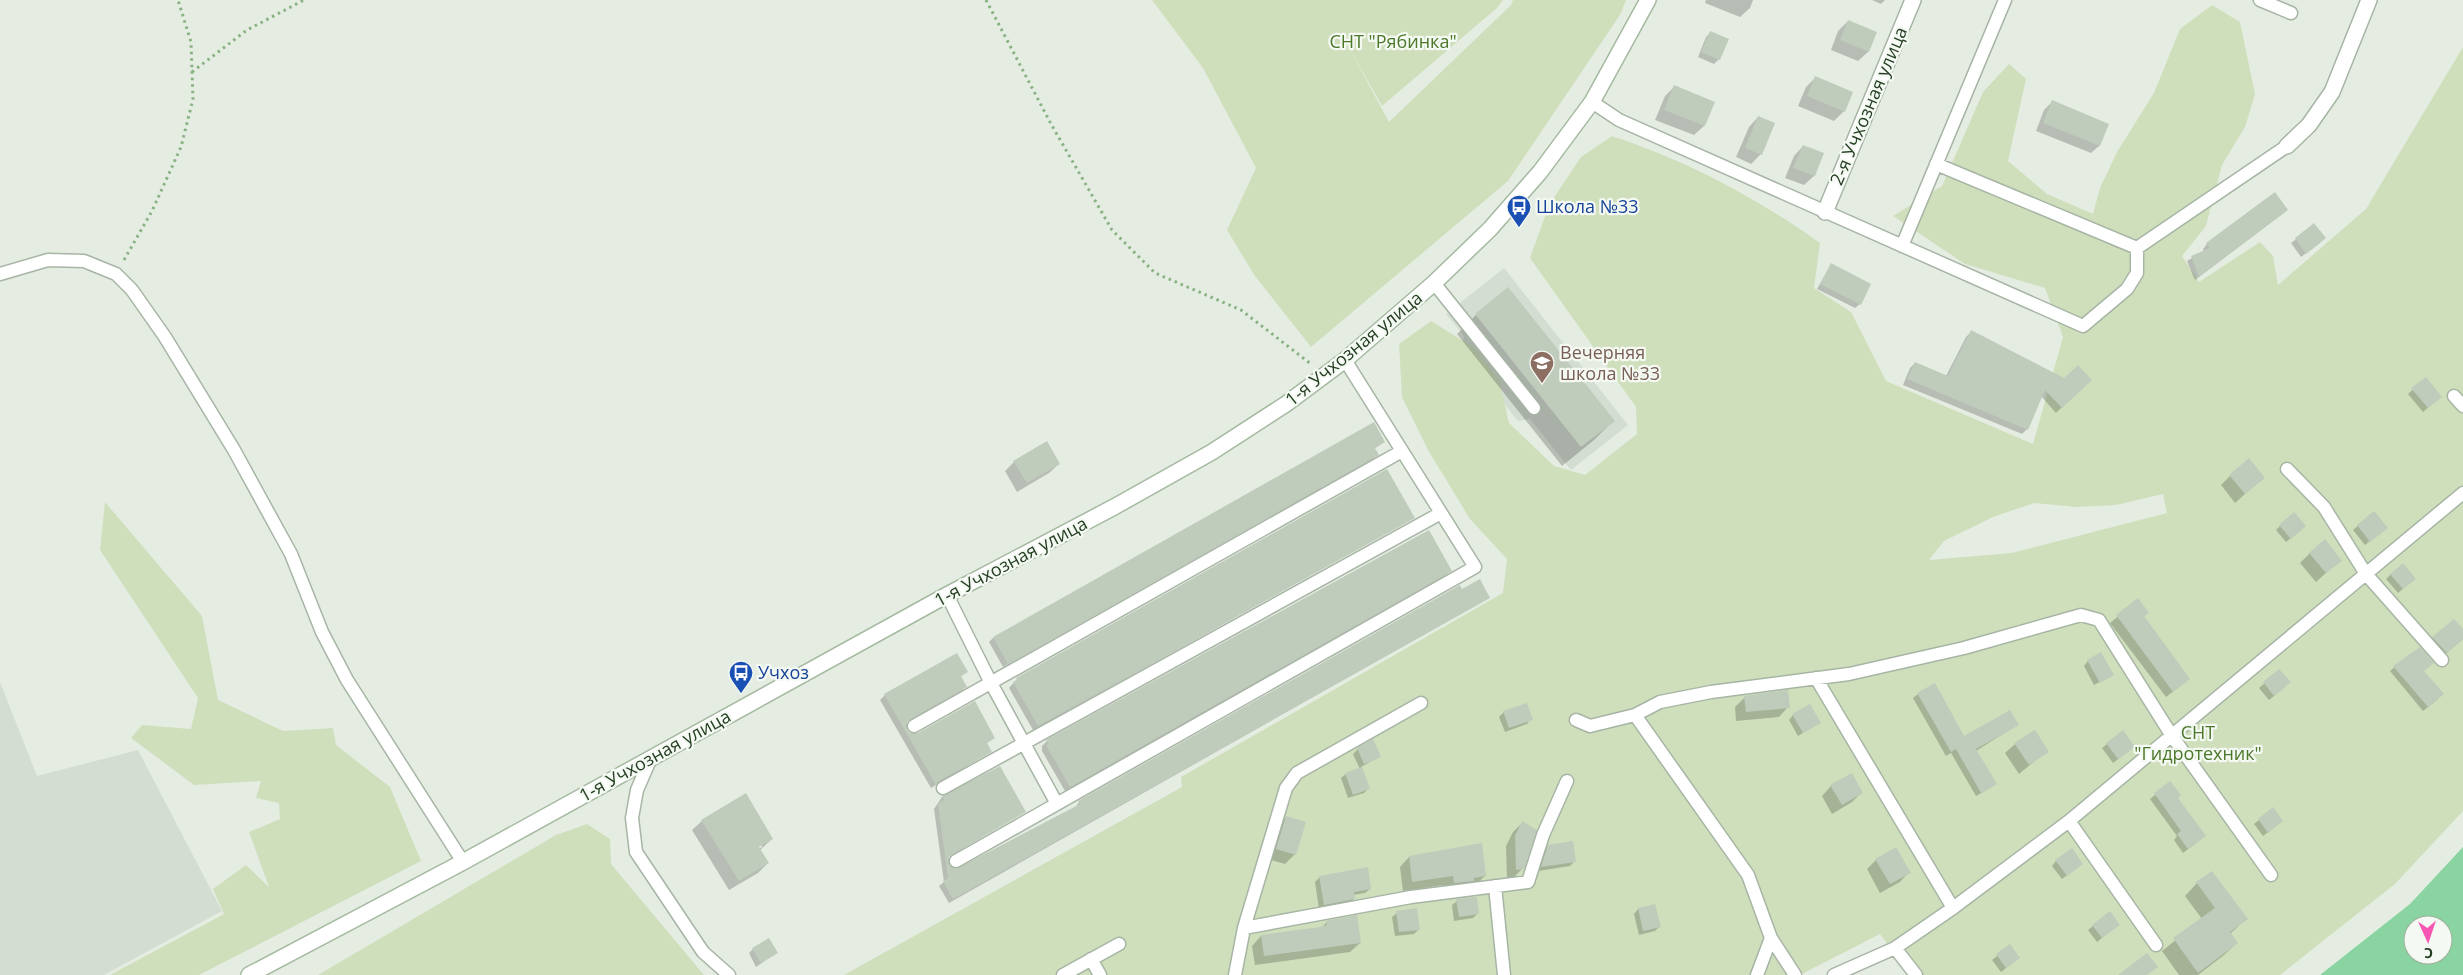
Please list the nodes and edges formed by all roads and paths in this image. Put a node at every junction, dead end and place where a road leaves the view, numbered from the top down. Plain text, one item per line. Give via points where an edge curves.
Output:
1 (178, 0) edge
2 (304, 0) edge
3 (986, 0) edge
4 (1648, 0) edge
5 (1914, 0) edge
6 (2005, 0) edge
7 (2260, 0) edge
8 (2369, 0) edge
9 (2291, 13) dead end
10 (192, 72) junction
11 (1592, 102) junction
12 (2287, 146) joint
13 (1936, 164) junction
14 (1826, 212) junction
15 (1902, 246) junction
16 (2137, 248) junction
17 (0, 274) edge
18 (116, 274) junction
19 (1434, 283) junction
20 (1345, 360) junction
21 (1324, 376) junction
22 (2454, 396) dead end
23 (2463, 406) edge
24 (1534, 408) dead end
25 (1402, 451) junction
26 (2287, 469) dead end
27 (2463, 493) edge
28 (1441, 514) junction
29 (2366, 574) junction
30 (947, 596) junction
31 (2442, 660) dead end
32 (1816, 678) junction
33 (991, 683) junction
34 (1421, 704) dead end
35 (1635, 715) junction
36 (1576, 720) dead end
37 (914, 726) dead end
38 (2172, 736) junction
39 (1024, 743) junction
40 (650, 760) junction
41 (1567, 781) dead end
42 (943, 788) dead end
43 (1058, 804) junction
44 (2069, 821) junction
45 (956, 861) dead end
46 (463, 862) junction
47 (2271, 874) dead end
48 (1495, 886) junction
49 (1953, 908) junction
50 (1244, 928) junction
51 (1771, 938) junction
52 (1119, 944) dead end
53 (2156, 945) dead end
54 (1895, 948) junction
55 (1091, 959) junction
56 (249, 975) edge
57 (729, 975) edge
58 (1063, 975) edge
59 (1100, 975) edge
60 (1235, 975) edge
61 (1504, 975) edge
62 (1757, 975) edge
63 (1795, 975) edge
64 (1834, 975) edge
65 (1916, 975) edge

1 - 10 path via 191,42
2 - 10 path via 247,30
3 - 21 path via 1051,124 1112,230 1155,273 1240,310
4 - 11 street, 1-я Учхозная улица
5 - 14 street, 2-я Учхозная улица
6 - 13 lane
7 - 9 lane
8 - 12 street via 2332,92 2309,125
10 - 18 path via 193,99 181,147 152,211
11 - 14 lane via 1619,120
11 - 19 street, 1-я Учхозная улица via 1540,172 1500,218
12 - 16 lane
13 - 15 lane
13 - 16 lane
14 - 15 lane
15 - 16 lane via 2083,326 2127,289 2137,272
17 - 18 lane via 48,260 84,261
18 - 46 lane via 132,290 165,337 234,450 290,554 322,632 347,680
19 - 20 street, 1-я Учхозная улица
19 - 24 lane
20 - 21 street, 1-я Учхозная улица
20 - 25 lane
21 - 30 street, 1-я Учхозная улица via 1212,452
22 - 23 lane
25 - 28 lane
25 - 33 lane
26 - 29 lane via 2324,507
27 - 29 lane
28 - 39 lane
28 - 43 lane via 1475,567
29 - 31 lane
29 - 38 lane
30 - 33 lane
30 - 40 street, 1-я Учхозная улица
32 - 35 lane via 1694,695 1660,702
32 - 38 lane via 1849,674 1964,648 2081,615 2099,620
32 - 49 lane
33 - 37 lane
33 - 39 lane
34 - 50 lane via 1297,773 1286,788
35 - 36 lane via 1590,726
35 - 51 lane via 1748,875
38 - 44 lane
38 - 47 lane
39 - 42 lane
39 - 43 lane
40 - 46 street, 1-я Учхозная улица
40 - 57 lane via 637,790 632,818 636,852 703,952
41 - 48 lane via 1543,835 1528,882
43 - 45 lane
44 - 49 lane
44 - 53 lane
46 - 56 street, 1-я Учхозная улица
48 - 50 lane via 1411,897
48 - 61 lane
49 - 54 lane
50 - 60 lane
51 - 62 lane
51 - 63 lane
52 - 55 lane
54 - 64 lane
54 - 65 lane
55 - 58 lane
55 - 59 lane

